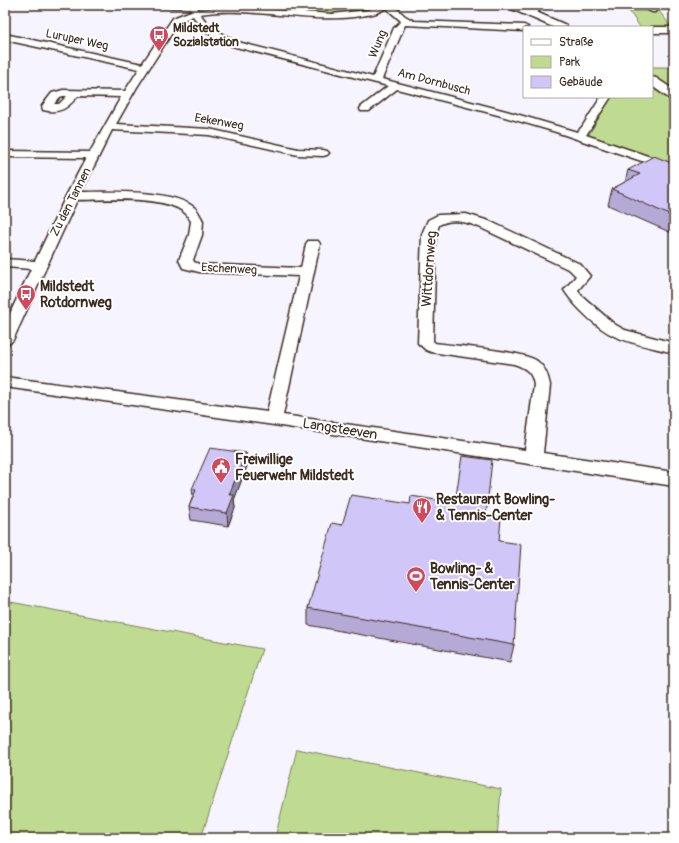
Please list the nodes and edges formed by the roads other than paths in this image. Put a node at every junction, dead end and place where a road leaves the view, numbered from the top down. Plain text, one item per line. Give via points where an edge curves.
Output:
1 (154, 5) edge
2 (385, 5) edge
3 (388, 5) edge
4 (511, 5) edge
5 (543, 5) edge
6 (674, 7) edge
7 (193, 8) edge
8 (652, 10) dead end
9 (530, 13) junction
10 (407, 22) junction
11 (560, 26) edge
12 (523, 28) edge
13 (653, 30) edge
14 (674, 30) edge
15 (5, 38) edge
16 (28, 42) junction
17 (11, 49) dead end
18 (144, 67) junction
19 (377, 80) junction
20 (653, 83) edge
21 (396, 86) junction
22 (75, 93) dead end
23 (128, 94) junction
24 (674, 96) edge
25 (605, 98) edge
26 (365, 109) dead end
27 (109, 127) junction
28 (578, 136) junction
29 (323, 153) dead end
30 (5, 154) edge
31 (95, 155) junction
32 (674, 169) edge
33 (72, 196) junction
34 (313, 244) dead end
35 (5, 263) edge
36 (40, 266) junction
37 (306, 272) junction
38 (5, 340) edge
39 (674, 348) edge
40 (5, 382) edge
41 (274, 419) junction
42 (533, 459) junction
43 (674, 480) edge

1 - 7 street
2 - 7 street via 373,12 336,16
3 - 10 street
4 - 9 street
5 - 9 street
6 - 8 street via 650,7
7 - 18 street, Zu den Tannen via 176,20
7 - 19 street, Am Dornbusch via 203,27 235,44
9 - 11 street
10 - 12 street
10 - 19 street, Wung via 398,28
13 - 14 street
15 - 16 street, Luruper Weg
16 - 17 street
16 - 18 street, Luruper Weg
18 - 23 street, Zu den Tannen
19 - 21 street, Am Dornbusch
20 - 24 street
21 - 26 street
21 - 28 street, Am Dornbusch via 502,113
22 - 23 street
23 - 27 street, Zu den Tannen
25 - 28 street via 586,129
27 - 29 street, Eekenweg via 209,132 298,152
27 - 31 street, Zu den Tannen
28 - 32 street, Am Dornbusch
30 - 31 street
31 - 33 street, Zu den Tannen
33 - 36 street, Zu den Tannen
33 - 37 street, Eschenweg via 152,197 182,204 197,221 186,260 188,265 199,268
34 - 37 street
35 - 36 street
36 - 38 street, Zu den Tannen
37 - 41 street
39 - 42 street, Wittdornweg via 620,333 609,327 576,298 572,290 583,276 575,267 466,218 442,218 433,223 429,234 426,343 431,347 516,359 531,364 540,374 542,385
40 - 41 street, Langsteeven
41 - 42 street, Langsteeven
42 - 43 street, Langsteeven

